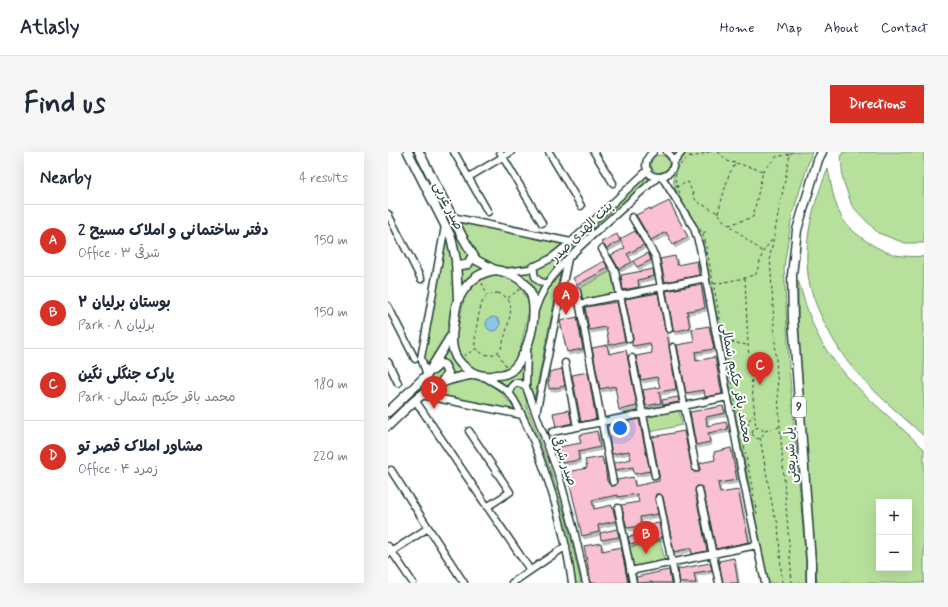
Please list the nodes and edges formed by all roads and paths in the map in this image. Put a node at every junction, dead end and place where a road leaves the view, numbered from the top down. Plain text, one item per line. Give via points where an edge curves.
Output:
1 (408, 152) edge
2 (419, 152) edge
3 (454, 152) edge
4 (512, 152) edge
5 (549, 152) edge
6 (594, 152) edge
7 (653, 152) edge
8 (667, 152) edge
9 (682, 152) edge
10 (709, 152) edge
11 (718, 152) edge
12 (793, 152) edge
13 (822, 152) edge
14 (790, 153) edge
15 (502, 154) edge
16 (647, 154) edge
17 (690, 156) dead end
18 (674, 162) junction
19 (736, 164) junction
20 (648, 170) junction
21 (763, 171) junction
22 (669, 174) junction
23 (469, 177) junction
24 (660, 177) junction
25 (613, 184) dead end
26 (676, 187) dead end
27 (672, 192) junction
28 (581, 206) dead end
29 (488, 212) dead end
30 (718, 213) junction
31 (388, 214) edge
32 (452, 217) junction
33 (632, 217) dead end
34 (542, 223) dead end
35 (729, 225) junction
36 (445, 226) junction
37 (707, 231) dead end
38 (702, 233) dead end
39 (773, 237) junction
40 (571, 242) junction
41 (602, 249) dead end
42 (763, 252) junction
43 (473, 255) junction
44 (569, 258) junction
45 (456, 264) junction
46 (534, 266) junction
47 (496, 270) junction
48 (505, 272) junction
49 (706, 278) junction
50 (745, 278) junction
51 (421, 279) dead end
52 (480, 279) dead end
53 (548, 284) junction
54 (714, 284) dead end
55 (661, 287) junction
56 (521, 288) dead end
57 (577, 291) dead end
58 (487, 295) junction
59 (621, 295) junction
60 (458, 299) junction
61 (507, 299) junction
62 (579, 304) junction
63 (388, 306) edge
64 (534, 312) junction
65 (390, 317) edge
66 (669, 329) dead end
67 (451, 336) junction
68 (629, 339) dead end
69 (724, 341) dead end
70 (748, 345) junction
71 (527, 346) junction
72 (673, 347) dead end
73 (475, 348) junction
74 (498, 353) junction
75 (461, 358) dead end
76 (632, 358) dead end
77 (415, 359) dead end
78 (388, 362) edge
79 (565, 363) dead end
80 (507, 368) dead end
81 (475, 374) junction
82 (428, 375) junction
83 (485, 376) junction
84 (398, 383) dead end
85 (441, 383) junction
86 (526, 387) junction
87 (509, 394) junction
88 (728, 397) junction
89 (418, 398) junction
90 (684, 406) junction
91 (388, 412) edge
92 (536, 414) junction
93 (643, 414) junction
94 (755, 414) junction
95 (522, 416) junction
96 (602, 422) junction
97 (388, 426) edge
98 (577, 427) junction
99 (780, 427) junction
100 (756, 428) junction
101 (741, 429) dead end
102 (469, 431) dead end
103 (764, 431) junction
104 (552, 432) dead end
105 (748, 432) junction
106 (753, 432) junction
107 (760, 438) junction
108 (696, 468) dead end
109 (391, 470) dead end
110 (656, 476) dead end
111 (614, 482) dead end
112 (700, 490) dead end
113 (659, 498) dead end
114 (487, 507) junction
115 (618, 508) dead end
116 (428, 528) junction
117 (757, 545) junction
118 (566, 546) junction
119 (389, 551) edge
120 (714, 554) junction
121 (672, 562) junction
122 (530, 570) junction
123 (630, 571) junction
124 (413, 583) edge
125 (464, 583) edge
126 (512, 583) edge
127 (572, 583) edge
128 (586, 583) edge
129 (632, 583) edge
130 (676, 583) edge
131 (719, 583) edge
132 (765, 583) edge
133 (782, 583) edge
134 (792, 583) edge
135 (811, 583) edge

1 - 36 main road, صدر غربی
2 - 32 main road, صدر غربی
3 - 23 street
4 - 15 street
5 - 28 street
6 - 25 street
7 - 16 street
8 - 18 street
9 - 18 street
10 - 17 path
11 - 19 path via 729,162
12 - 14 path
13 - 135 main road, پل شریعتی / 9 via 797,230 792,275 792,320
14 - 21 path via 776,157
14 - 39 path
15 - 23 street
15 - 34 street
16 - 20 street
18 - 22 street
19 - 21 path
19 - 30 path via 729,174
20 - 24 street via 654,176
20 - 40 street, بنت الهدی صدر
21 - 35 path via 753,217
22 - 24 street, بنت الهدی صدر
22 - 27 street
23 - 29 street
24 - 27 street, محمد باقر حکیم شمالی
24 - 44 street, بنت الهدی صدر
26 - 30 path via 688,182 696,201
27 - 49 street, محمد باقر حکیم شمالی via 694,228
30 - 35 path
31 - 51 street
32 - 40 street
32 - 43 main road, صدر غربی
33 - 55 street via 655,256
35 - 42 path
36 - 45 main road, صدر غربی via 451,237
36 - 82 street via 421,358
37 - 38 path
39 - 42 path
39 - 99 path via 770,256
40 - 46 street, بنت الهدی صدر via 550,259
41 - 59 street via 616,271
42 - 50 path via 756,274
43 - 45 main road via 468,264
43 - 47 main road, صدر غربی via 476,260
44 - 53 street, بنت الهدی صدر
44 - 92 street
45 - 60 main road, صدر غربی
46 - 48 street, بنت الهدی صدر
46 - 53 street via 536,278
47 - 48 main road, صدر غربی
47 - 60 main road via 478,275 467,285
48 - 64 main road, صدر غربی via 526,284 533,300
49 - 55 street
49 - 88 street, محمد باقر حکیم شمالی
50 - 54 path
50 - 70 path
52 - 58 path
53 - 64 street, بنت الهدی صدر
55 - 59 street
55 - 66 street
56 - 61 path
57 - 62 street
58 - 61 path via 498,293
58 - 73 path via 481,306 474,340
59 - 62 street
59 - 68 street
60 - 67 main road
61 - 74 path via 510,310
62 - 96 street
63 - 65 street
64 - 71 main road
65 - 77 street
67 - 81 main road via 453,351 458,359
67 - 82 main road
69 - 70 path
70 - 94 path
71 - 83 main road via 511,371
71 - 86 street, صدر شرقی
72 - 90 street
73 - 74 path via 487,356
73 - 75 path
74 - 80 path
76 - 93 street
78 - 84 street
79 - 98 street
81 - 83 main road
81 - 85 main road
82 - 85 main road via 438,366 444,365 448,373
82 - 91 main road
83 - 87 street, صدر شرقی
85 - 89 main road
86 - 87 street via 515,383 510,387
86 - 92 street, صدر شرقی
87 - 95 street, صدر شرقی
88 - 90 street
88 - 117 street, محمد باقر حکیم شمالی
89 - 95 street
89 - 97 main road
89 - 114 street
90 - 93 street
90 - 108 street
92 - 128 street, صدر شرقی via 560,479
93 - 96 street
93 - 110 street
94 - 100 path
94 - 105 path via 748,423
95 - 118 street, صدر شرقی via 543,468
96 - 98 street
96 - 111 street
98 - 104 street
99 - 103 path
99 - 134 path
100 - 103 path via 760,427
100 - 106 path
101 - 105 path
102 - 114 street via 510,492
103 - 107 path
105 - 106 path
106 - 107 path via 755,437
107 - 133 path via 774,514 778,523
109 - 116 street
112 - 120 street
113 - 121 street
114 - 122 street
115 - 123 street
116 - 119 street
116 - 125 street
117 - 120 street
117 - 132 street, محمد باقر حکیم شمالی
118 - 122 street
118 - 127 street, صدر شرقی
119 - 124 street
120 - 121 street
120 - 131 street
121 - 123 street
121 - 130 street
122 - 126 street
123 - 129 street

